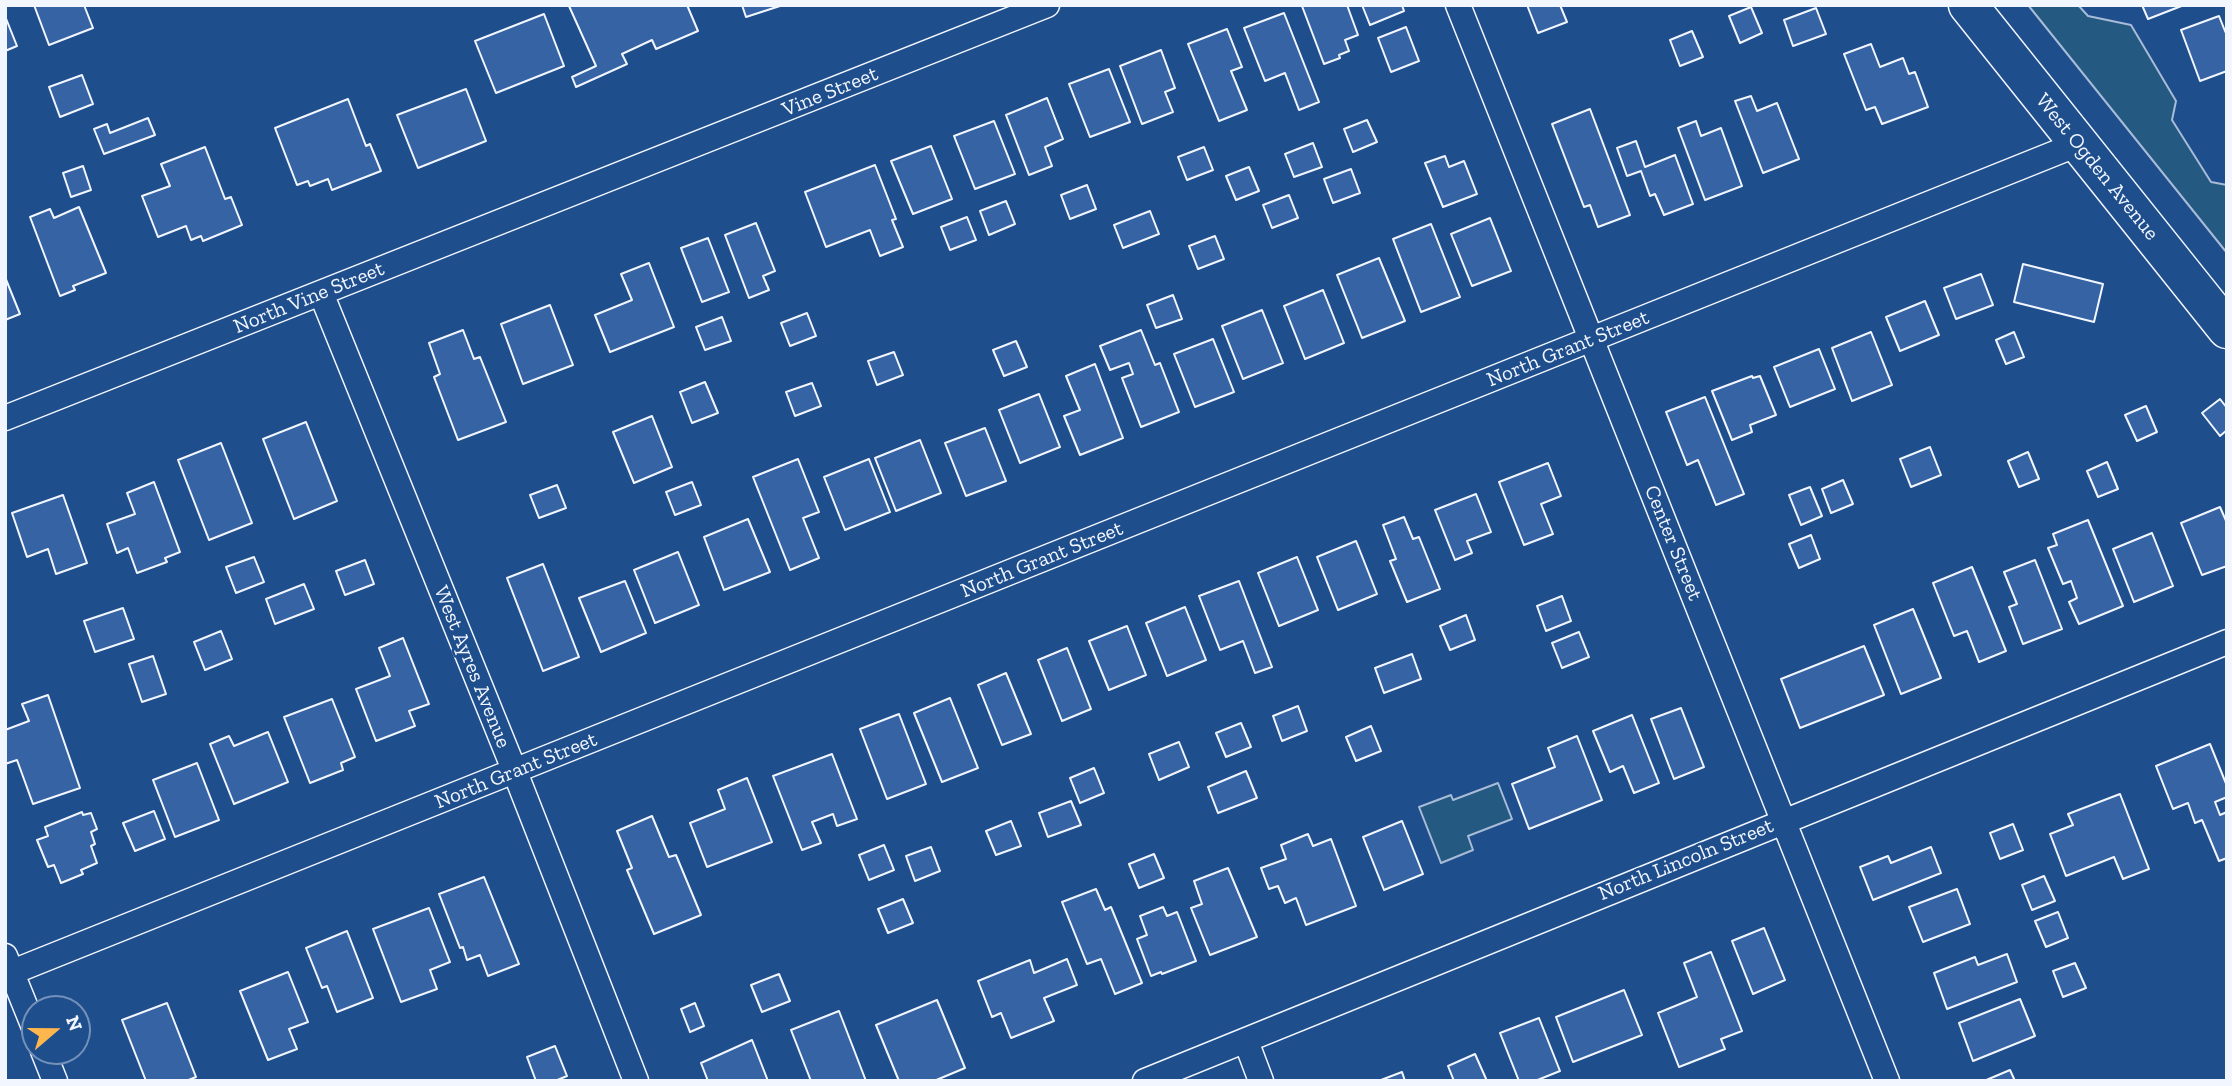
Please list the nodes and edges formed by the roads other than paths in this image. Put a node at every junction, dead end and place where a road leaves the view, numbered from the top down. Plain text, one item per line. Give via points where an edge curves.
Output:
1 (1047, 5) edge
2 (1458, 5) edge
3 (1968, 5) edge
4 (2078, 144) junction
5 (613, 177) joint
6 (321, 293) junction
7 (2227, 329) edge
8 (1591, 340) junction
9 (5, 418) edge
10 (2227, 642) edge
11 (515, 772) junction
12 (1783, 820) junction
13 (7, 968) edge
14 (21, 999) edge
15 (1246, 1041) junction
16 (636, 1081) edge
17 (1146, 1081) edge
18 (1261, 1081) edge
19 (1887, 1081) edge

1 - 5 street, Vine Street
2 - 8 street, Center Street
3 - 4 main road, West Ogden Avenue
4 - 7 main road, West Ogden Avenue
4 - 8 street, North Grant Street
5 - 6 street, North Vine Street
6 - 9 street, North Vine Street
6 - 11 street, West Ayres Avenue
8 - 11 street, North Grant Street
8 - 12 street, Center Street
10 - 12 street, North Lincoln Street
11 - 13 street, North Grant Street
11 - 16 street, West Ayres Avenue
12 - 15 street, North Lincoln Street
12 - 19 street, Center Street
13 - 14 street
15 - 17 street, North Lincoln Street
15 - 18 street

